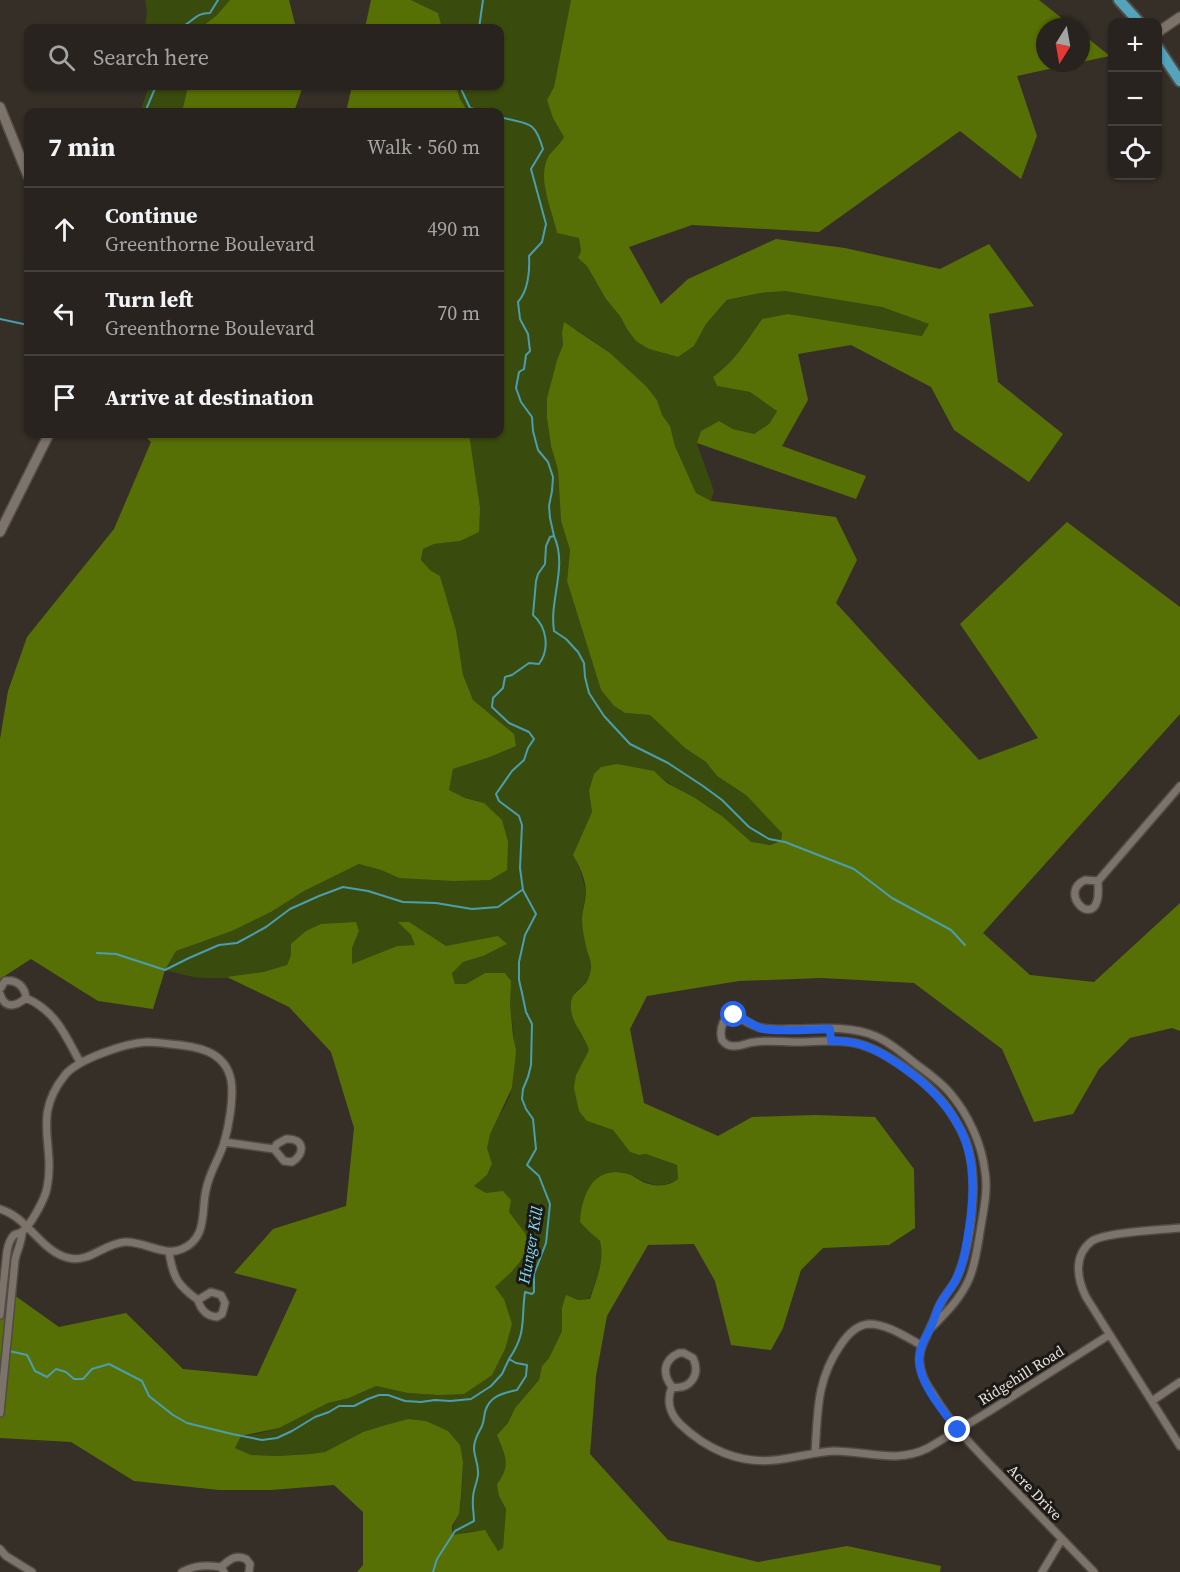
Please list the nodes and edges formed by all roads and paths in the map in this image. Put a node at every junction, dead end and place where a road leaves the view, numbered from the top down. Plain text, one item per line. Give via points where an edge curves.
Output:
1 (1119, 0) edge
2 (1180, 17) edge
3 (1135, 18) edge
4 (1162, 29) edge
5 (1162, 54) edge
6 (1180, 81) edge
7 (0, 107) edge
8 (24, 166) edge
9 (47, 438) edge
10 (0, 532) edge
11 (1180, 786) edge
12 (1098, 881) junction
13 (0, 989) edge
14 (0, 994) edge
15 (26, 998) junction
16 (830, 1029) junction
17 (831, 1041) junction
18 (80, 1062) junction
19 (917, 1065) junction
20 (909, 1072) junction
21 (224, 1142) junction
22 (980, 1147) junction
23 (274, 1149) dead end
24 (969, 1149) junction
25 (0, 1209) edge
26 (1180, 1228) edge
27 (24, 1229) junction
28 (169, 1252) junction
29 (964, 1258) junction
30 (975, 1261) junction
31 (198, 1300) dead end
32 (0, 1315) edge
33 (930, 1329) junction
34 (1109, 1335) junction
35 (921, 1345) junction
36 (1180, 1382) edge
37 (672, 1387) junction
38 (1152, 1401) junction
39 (0, 1413) edge
40 (958, 1430) junction
41 (1180, 1446) edge
42 (815, 1453) junction
43 (1062, 1539) junction
44 (0, 1549) edge
45 (223, 1569) edge
46 (32, 1572) edge
47 (182, 1572) edge
48 (249, 1572) edge
49 (1042, 1572) edge
50 (1094, 1572) edge

1 - 3 main road
2 - 4 street
5 - 6 main road
7 - 8 street
9 - 10 street
11 - 12 street
12 - 12 street via 1081,881 1075,894 1078,905 1094,908
13 - 15 street via 5,981 17,982
14 - 15 street via 8,1005
15 - 18 street via 54,1018
16 - 17 street
16 - 17 street via 763,1029 734,1015 722,1023 720,1033 725,1044 734,1047 757,1041
16 - 19 street via 872,1035
17 - 20 street via 873,1049
18 - 21 street via 126,1045 147,1042 191,1046 213,1054 231,1080
18 - 27 street via 52,1093 45,1122 47,1188
19 - 20 street
19 - 22 street via 949,1091
20 - 24 street via 947,1107
21 - 23 street
21 - 28 street via 206,1190 200,1234 184,1249
22 - 24 street
22 - 30 street via 986,1190
24 - 29 street via 973,1197
25 - 27 street via 14,1215
26 - 34 street via 1108,1236 1086,1247 1078,1277
27 - 28 street via 68,1258 86,1257 110,1245 128,1242
27 - 32 street via 13,1236 7,1251
27 - 39 street via 15,1260
28 - 31 street via 177,1281
29 - 30 street
29 - 33 street
30 - 33 street via 964,1288
33 - 35 street
34 - 38 street
34 - 40 street, Ridgehill Road
35 - 40 street, Acre Drive via 919,1364 925,1381
35 - 42 street via 872,1324 862,1325 844,1340 823,1379
36 - 38 street
37 - 37 street, Ridgehill Road via 686,1385 696,1374 695,1362 689,1355 679,1353 668,1363 665,1374
37 - 42 street, Ridgehill Road via 669,1406 676,1419 698,1440 722,1453 764,1461
38 - 41 street
40 - 42 street, Ridgehill Road via 907,1456
40 - 43 street, Acre Drive
43 - 49 street
43 - 50 street, Acre Drive
44 - 46 street
45 - 47 street via 203,1565
45 - 48 street via 231,1558 242,1557 250,1564

